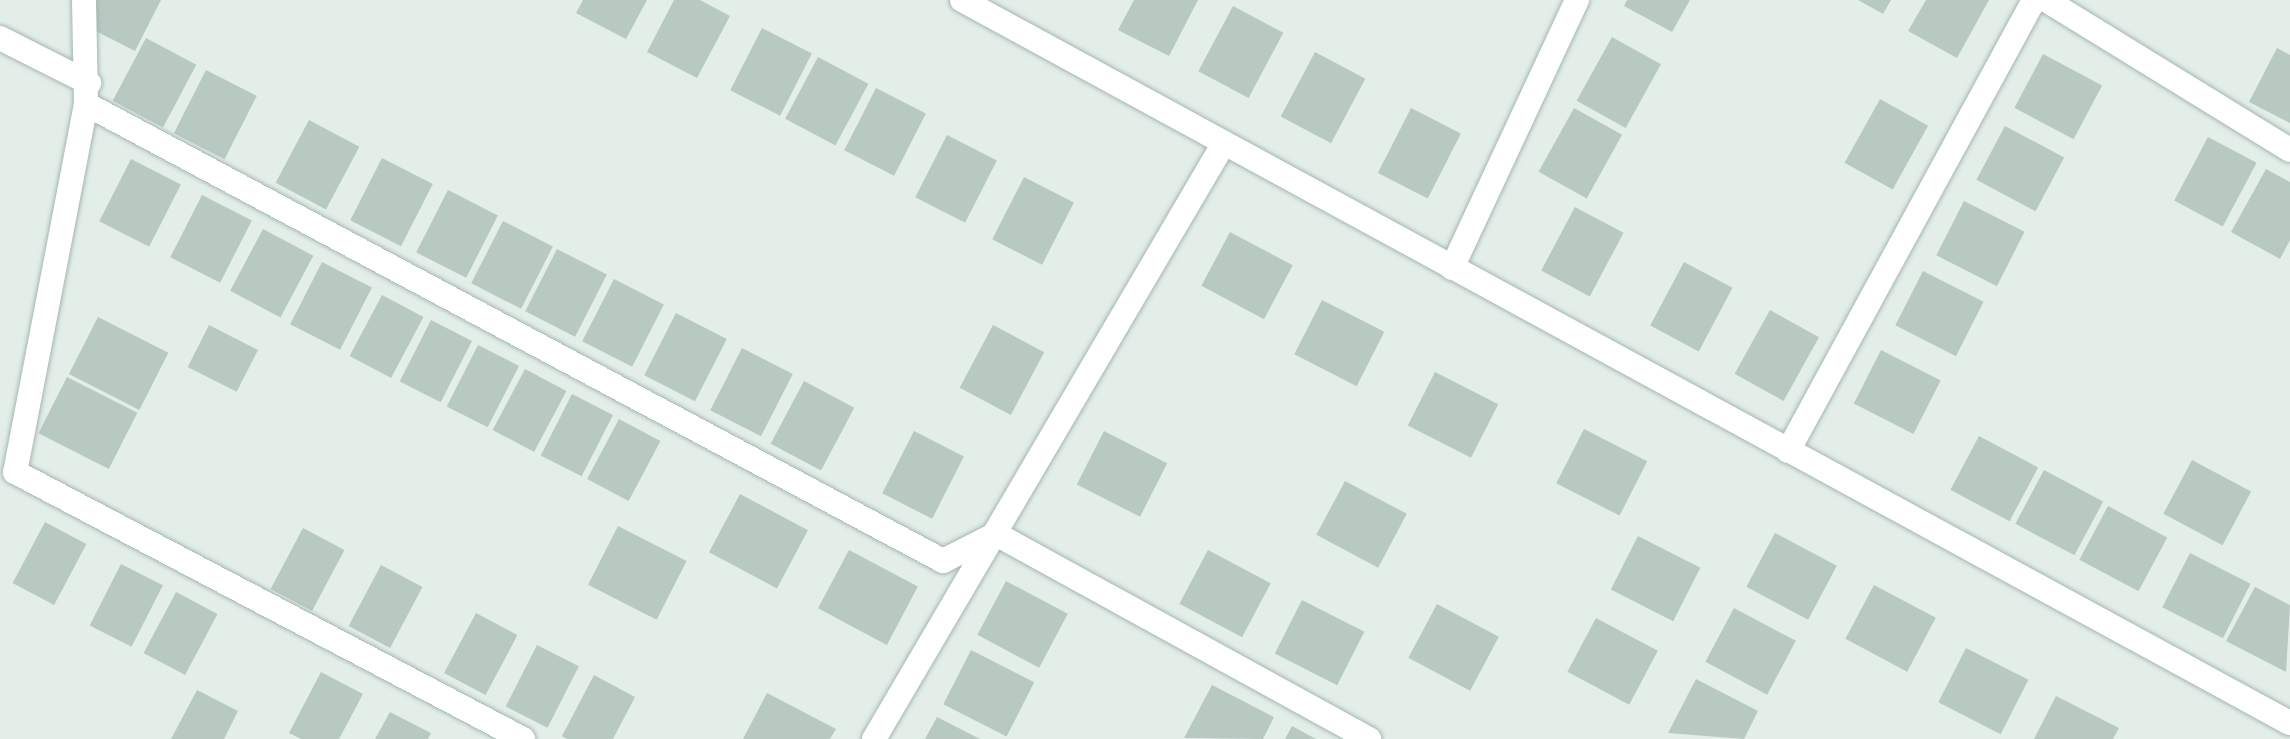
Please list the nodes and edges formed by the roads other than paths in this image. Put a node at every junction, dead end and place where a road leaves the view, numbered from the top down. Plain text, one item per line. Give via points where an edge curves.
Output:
1 (84, 0) edge
2 (962, 0) edge
3 (1577, 0) edge
4 (2034, 0) edge
5 (2046, 0) edge
6 (0, 38) edge
7 (87, 94) junction
8 (1224, 143) junction
9 (2290, 150) edge
10 (1452, 268) junction
11 (1788, 451) junction
12 (996, 534) junction
13 (2290, 723) edge
14 (523, 739) edge
15 (874, 739) edge
16 (1369, 739) edge

1 - 7 street
2 - 8 street
3 - 10 street
4 - 11 street
5 - 9 street
6 - 7 street
7 - 12 street via 943,561
7 - 14 street via 15,472
8 - 10 street
8 - 12 street
10 - 11 street
11 - 13 street
12 - 15 street
12 - 16 street

